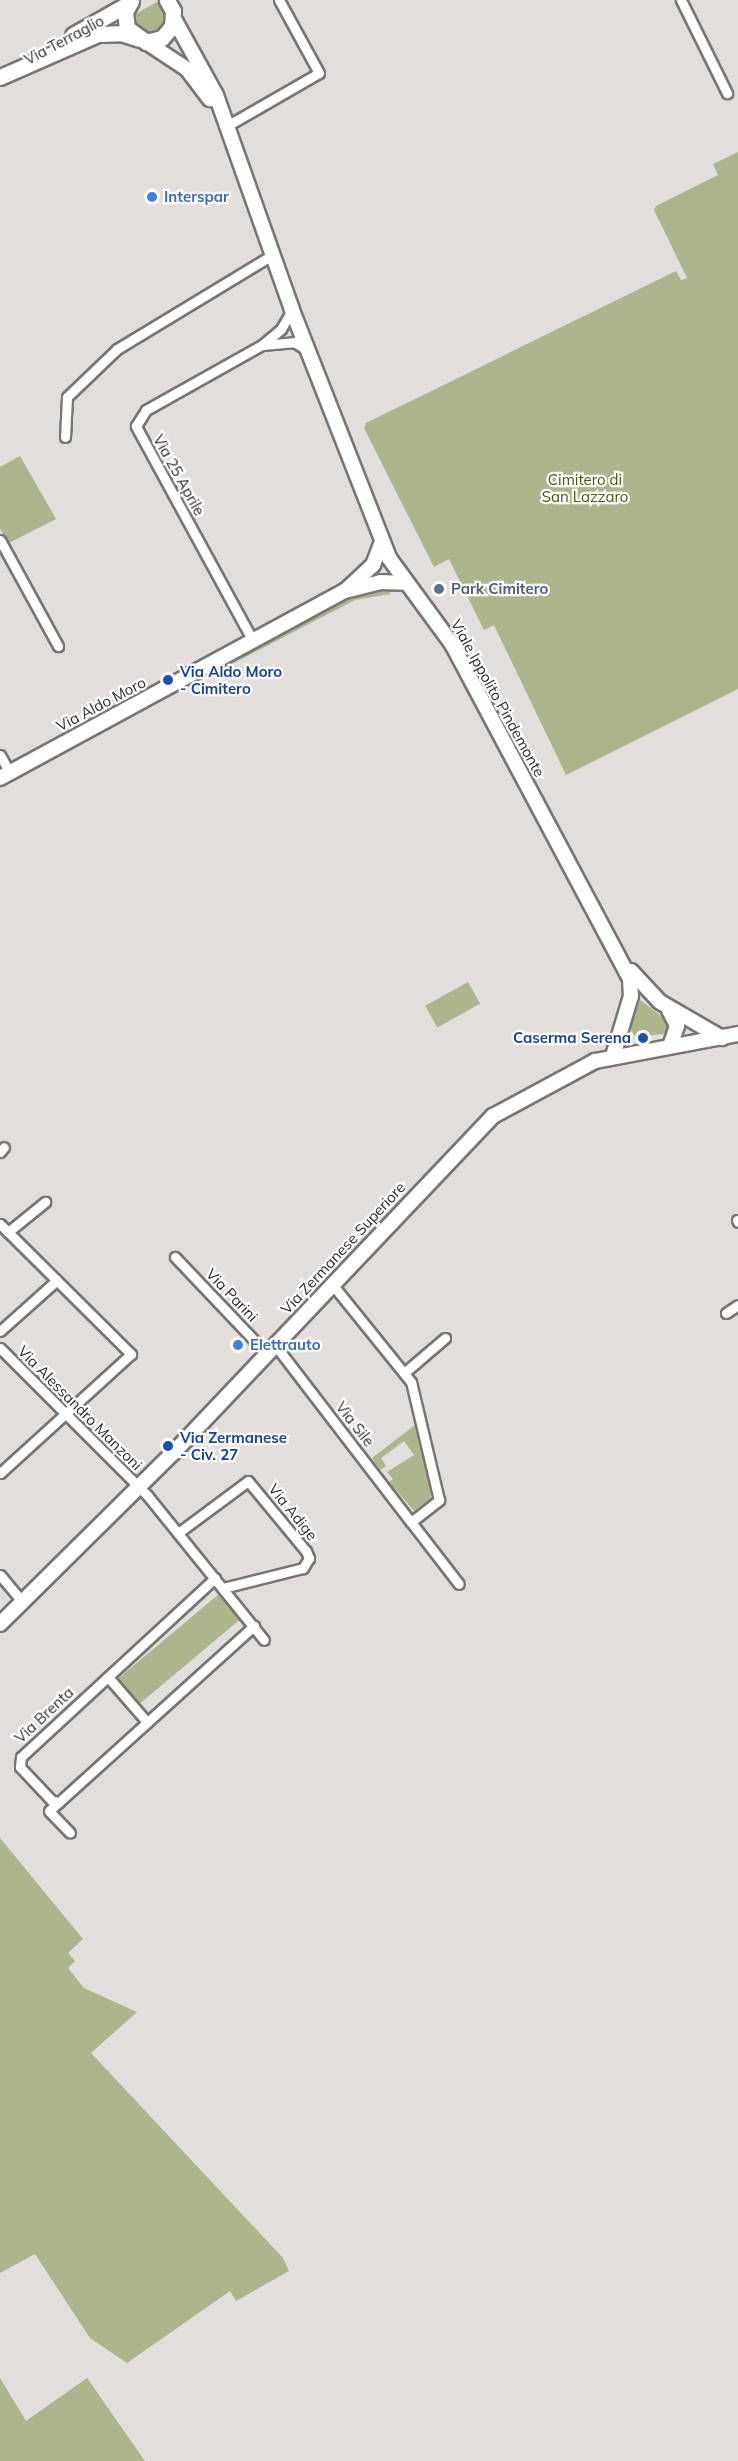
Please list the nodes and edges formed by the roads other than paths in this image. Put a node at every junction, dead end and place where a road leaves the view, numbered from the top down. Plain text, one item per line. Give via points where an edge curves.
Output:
1 (279, 0) edge
2 (681, 0) edge
3 (130, 2) edge
4 (173, 7) edge
5 (143, 40) junction
6 (0, 77) edge
7 (727, 93) dead end
8 (225, 127) junction
9 (272, 255) junction
10 (292, 310) junction
11 (262, 345) junction
12 (308, 350) junction
13 (65, 437) dead end
14 (0, 540) edge
15 (382, 541) junction
16 (392, 563) junction
17 (373, 565) junction
18 (380, 582) junction
19 (405, 583) junction
20 (345, 591) junction
21 (253, 641) junction
22 (58, 646) dead end
23 (0, 755) edge
24 (5, 775) edge
25 (620, 957) junction
26 (666, 1006) junction
27 (738, 1034) edge
28 (722, 1038) junction
29 (670, 1046) junction
30 (613, 1056) junction
31 (45, 1202) dead end
32 (0, 1224) edge
33 (8, 1232) junction
34 (175, 1257) dead end
35 (57, 1280) junction
36 (332, 1284) junction
37 (738, 1305) edge
38 (726, 1313) dead end
39 (0, 1331) edge
40 (445, 1338) dead end
41 (0, 1348) edge
42 (271, 1349) junction
43 (404, 1373) junction
44 (65, 1415) junction
45 (0, 1473) edge
46 (139, 1488) junction
47 (411, 1522) junction
48 (178, 1533) junction
49 (0, 1575) edge
50 (215, 1578) junction
51 (459, 1584) dead end
52 (223, 1588) junction
53 (22, 1601) junction
54 (0, 1624) edge
55 (254, 1626) junction
56 (264, 1640) dead end
57 (108, 1677) junction
58 (147, 1722) junction
59 (59, 1802) junction
60 (70, 1833) dead end

1 - 8 street via 319,73
2 - 7 street
3 - 5 main road via 125,20
3 - 6 main road, Via Terraglio
4 - 5 main road via 162,38
4 - 8 street, Viale Ippolito Pindemonte via 206,74
5 - 6 main road, Via Terraglio via 121,33 98,34
5 - 8 street, Viale Ippolito Pindemonte via 198,80
8 - 9 street, Viale Ippolito Pindemonte
9 - 10 street, Viale Ippolito Pindemonte
9 - 13 street via 117,349 67,397
10 - 11 street, Via 25 Aprile via 281,329
10 - 12 street, Viale Ippolito Pindemonte
11 - 12 street, Via 25 Aprile via 294,342
11 - 21 street, Via 25 Aprile via 146,410 136,426
12 - 15 street, Viale Ippolito Pindemonte
14 - 22 street
15 - 16 street, Viale Ippolito Pindemonte
15 - 17 street
16 - 17 street
16 - 18 street
16 - 19 street, Viale Ippolito Pindemonte
17 - 20 street
18 - 19 street
18 - 20 street
19 - 25 street, Viale Ippolito Pindemonte via 452,644
20 - 21 street, Via Aldo Moro
21 - 24 street, Via Aldo Moro
23 - 24 street
25 - 26 street, Viale Ippolito Pindemonte via 643,988
25 - 30 street, Viale Ippolito Pindemonte via 632,991
26 - 28 street, Viale Ippolito Pindemonte
26 - 29 street via 677,1026
27 - 28 street, Via Zermanese Superiore
28 - 29 street, Via Zermanese Superiore
29 - 30 street, Via Zermanese Superiore
30 - 36 street, Via Zermanese Superiore via 525,1096 482,1125
31 - 33 street
32 - 33 street
33 - 35 street
34 - 42 street, Via Parini
35 - 39 street
35 - 44 street via 131,1354
36 - 42 street, Via Zermanese Superiore
36 - 43 street
37 - 38 street
40 - 43 street
41 - 44 street, Via Alessandro Manzoni
42 - 46 street, Via Zermanese Superiore
42 - 47 street, Via Sile
43 - 47 street via 411,1382 439,1500
44 - 45 street
44 - 46 street, Via Alessandro Manzoni
46 - 48 street
46 - 53 street, Via Zermanese Superiore
47 - 51 street, Via Sile
48 - 50 street
48 - 52 street, Via Adige via 248,1481 309,1558 303,1568
49 - 53 street
50 - 52 street
50 - 57 street, Via Brenta
52 - 55 street
53 - 54 street, Via Zermanese Superiore
55 - 56 street
55 - 58 street
57 - 58 street
57 - 59 street, Via Brenta via 21,1757 20,1767 51,1801
58 - 59 street
59 - 60 street via 49,1811

